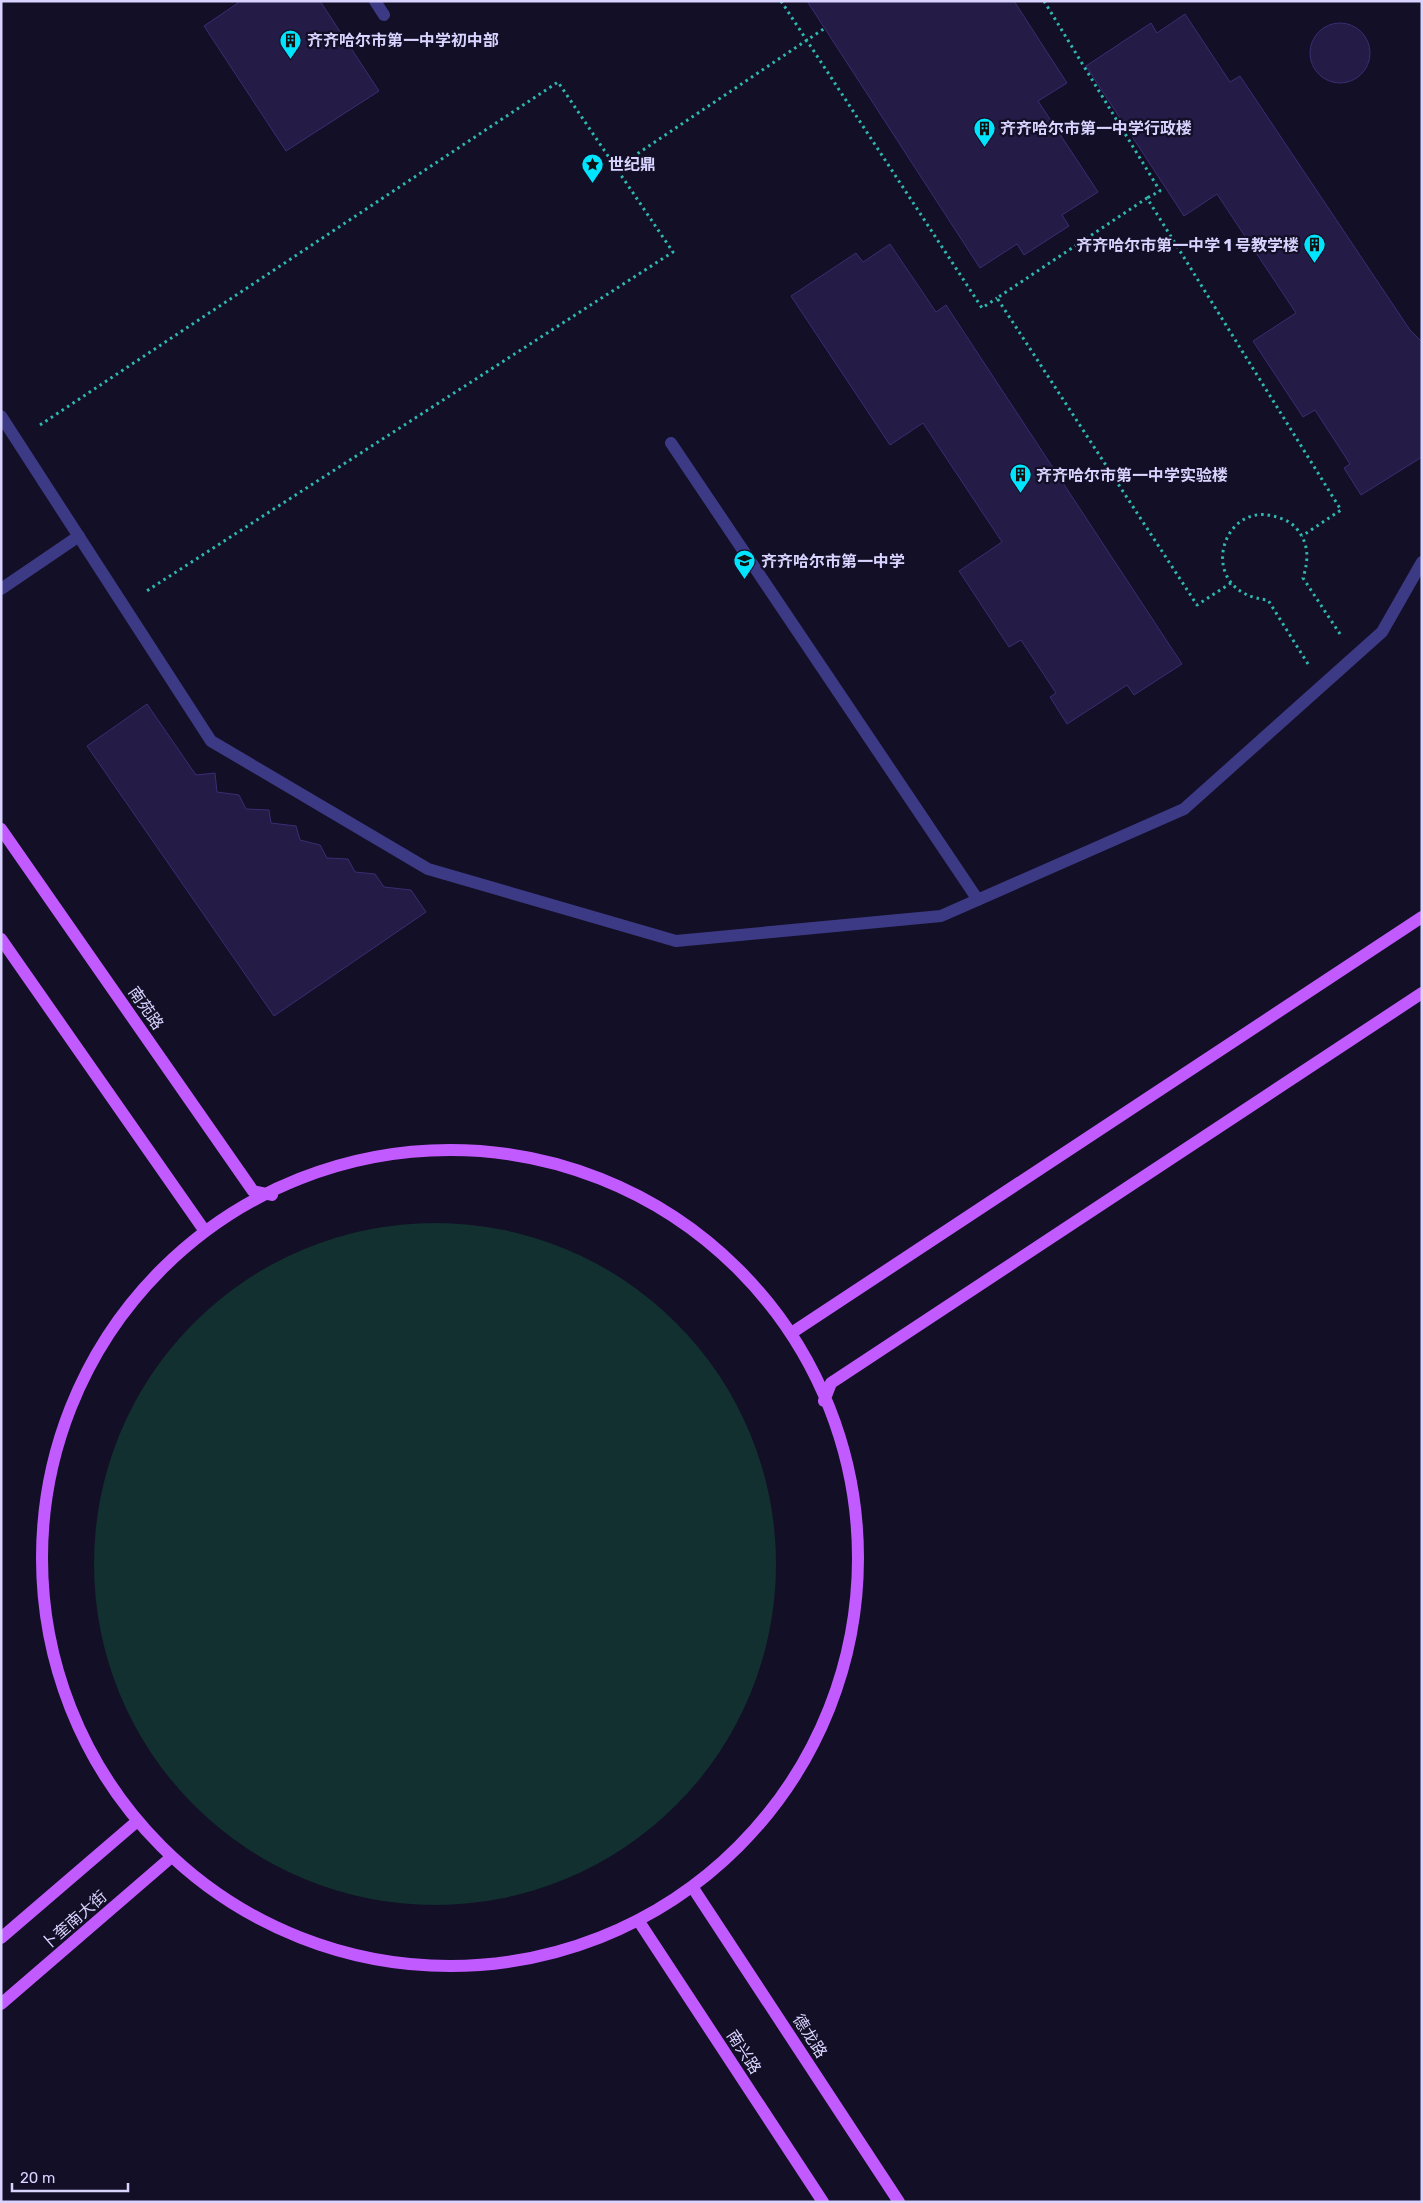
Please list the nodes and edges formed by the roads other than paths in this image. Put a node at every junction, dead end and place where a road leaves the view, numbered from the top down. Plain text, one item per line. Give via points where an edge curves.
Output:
1 (375, 1) edge
2 (384, 15) dead end
3 (1, 416) edge
4 (671, 443) dead end
5 (78, 536) junction
6 (1422, 562) edge
7 (1, 589) edge
8 (1, 829) edge
9 (978, 900) junction
10 (1422, 917) edge
11 (1, 939) edge
12 (1422, 993) edge
13 (272, 1195) junction
14 (202, 1227) junction
15 (796, 1330) junction
16 (824, 1400) junction
17 (135, 1823) junction
18 (168, 1860) junction
19 (693, 1888) junction
20 (638, 1920) junction
21 (1, 1938) edge
22 (1, 2004) edge
23 (823, 2202) edge
24 (899, 2202) edge

1 - 2 street
3 - 5 street
4 - 9 street
5 - 7 street
5 - 9 street via 211,741 428,870 676,941 941,916
6 - 9 street via 1382,632 1184,809
8 - 13 main road, 南苑路 via 253,1191
10 - 15 main road
11 - 14 main road
12 - 16 main road via 831,1383
13 - 14 main road
13 - 15 main road via 372,1151 533,1152 682,1215
14 - 17 main road via 108,1325 46,1473 45,1634 106,1784
15 - 16 main road
16 - 19 main road via 857,1480 856,1641 793,1789
17 - 18 main road
17 - 21 main road, 卜奎南大街
18 - 20 main road via 220,1899 368,1962 530,1963
18 - 22 main road, 卜奎南大街
19 - 20 main road via 679,1903
19 - 24 main road, 德龙路
20 - 23 main road, 南兴路

